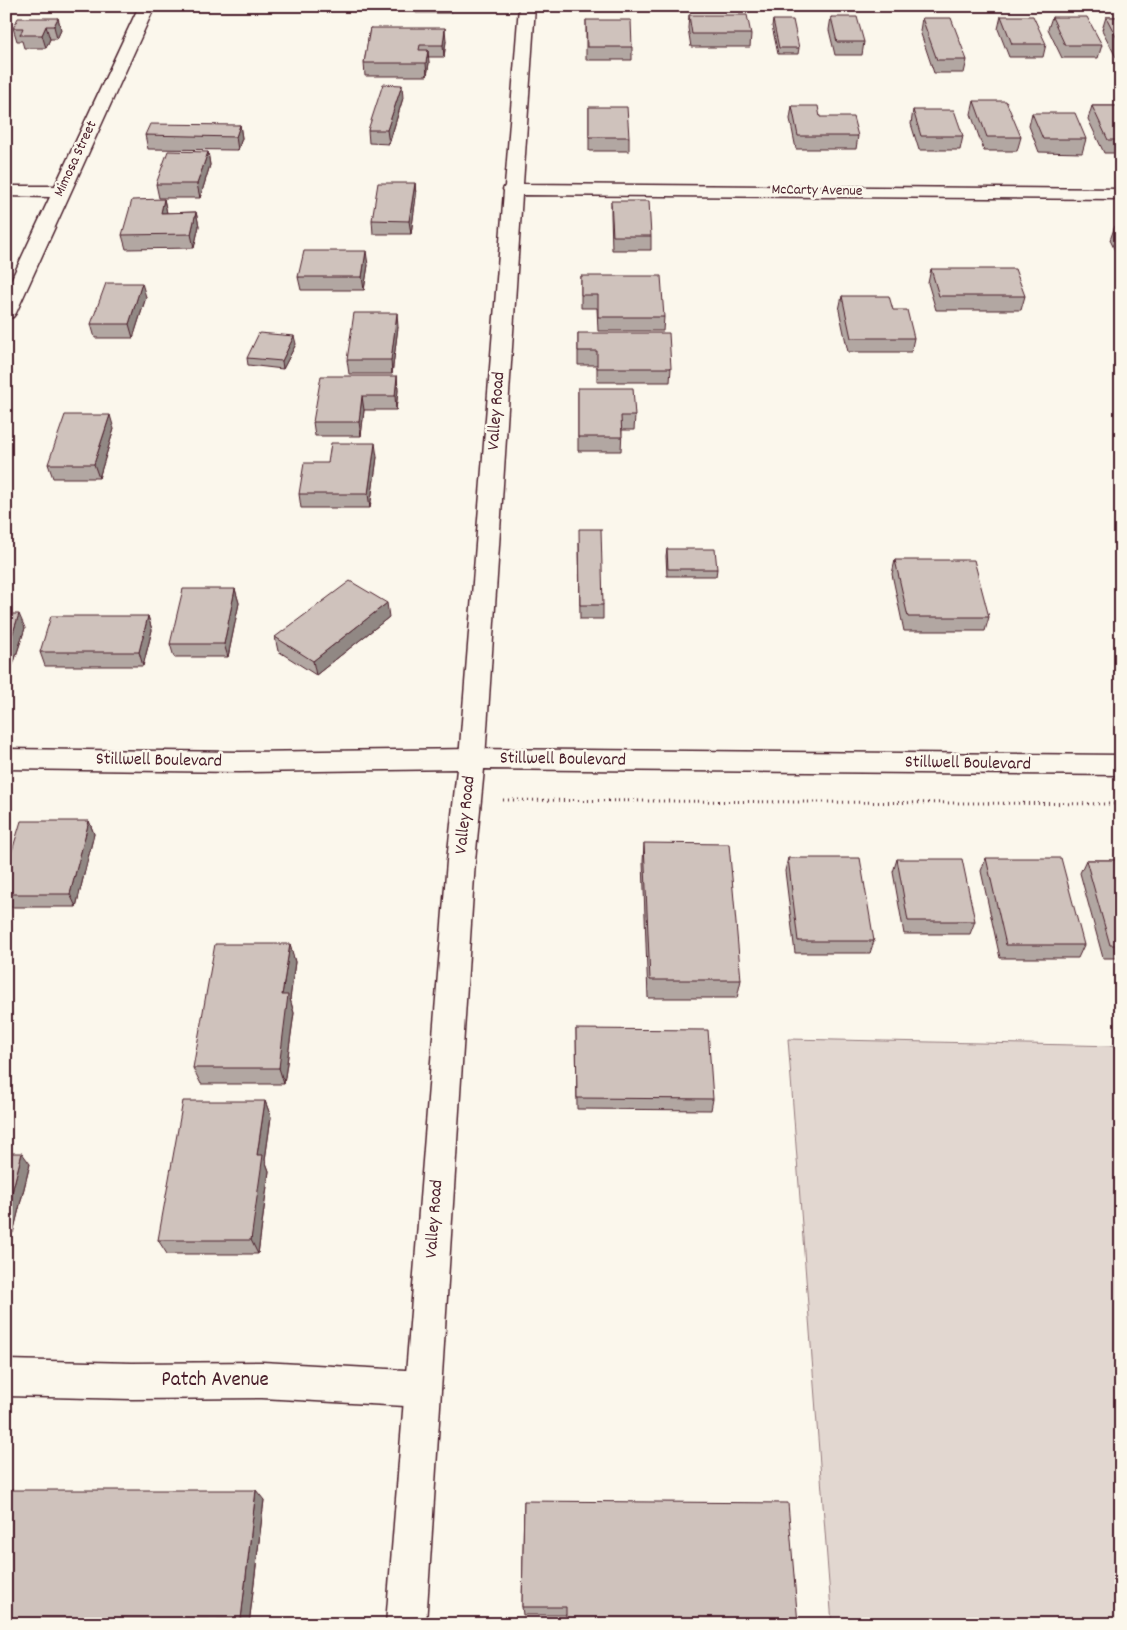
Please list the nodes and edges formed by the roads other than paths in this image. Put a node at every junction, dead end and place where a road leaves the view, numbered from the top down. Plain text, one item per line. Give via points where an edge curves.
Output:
1 (146, 6) edge
2 (526, 6) edge
3 (512, 189) junction
4 (6, 192) edge
5 (61, 192) junction
6 (1121, 194) edge
7 (6, 313) edge
8 (6, 759) edge
9 (472, 759) junction
10 (1121, 765) edge
11 (6, 1378) edge
12 (423, 1389) junction
13 (406, 1624) edge

1 - 5 street, Mimosa Street
2 - 3 street, Valley Road
3 - 6 street, McCarty Avenue
3 - 9 street, Valley Road
4 - 5 street
5 - 7 street, Mimosa Street
8 - 9 street, Stillwell Boulevard via 231,762
9 - 10 street, Stillwell Boulevard
9 - 12 street, Valley Road via 461,861
11 - 12 street, Patch Avenue via 262,1380
12 - 13 street, Valley Road

